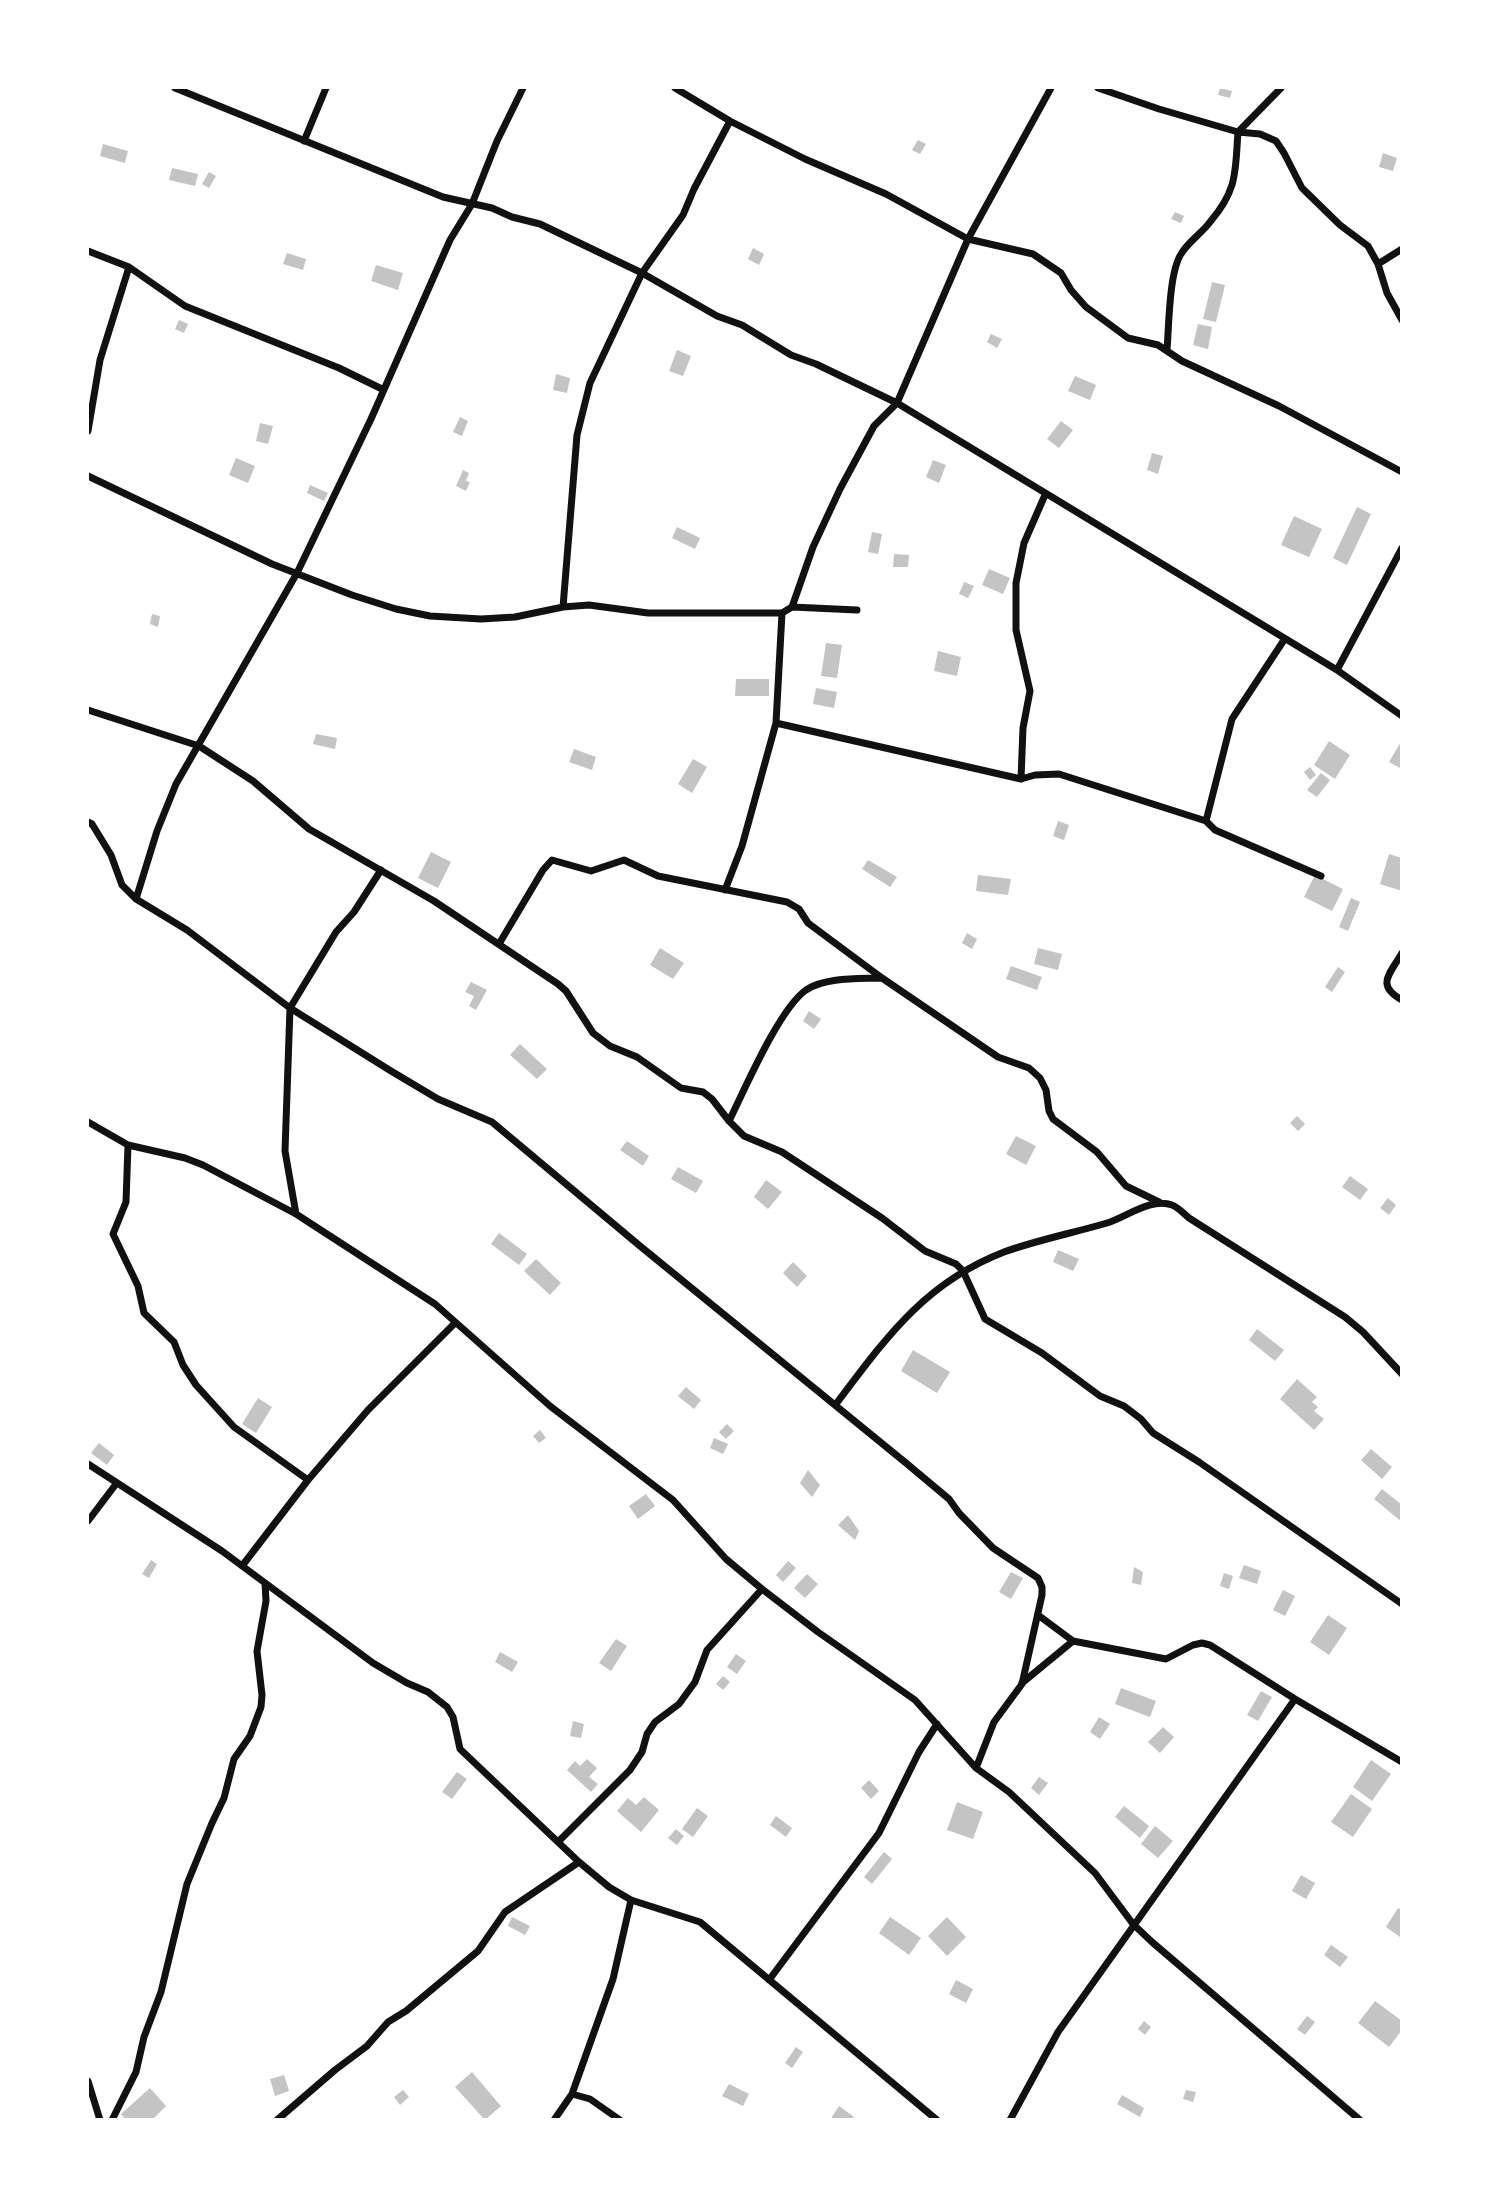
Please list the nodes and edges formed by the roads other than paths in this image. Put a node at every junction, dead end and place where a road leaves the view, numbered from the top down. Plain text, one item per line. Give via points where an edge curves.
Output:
1 (175, 88) edge
2 (326, 88) edge
3 (523, 88) edge
4 (675, 88) edge
5 (1051, 88) edge
6 (1098, 88) edge
7 (1281, 88) edge
8 (730, 121) junction
9 (1238, 132) junction
10 (304, 141) junction
11 (472, 204) junction
12 (968, 239) junction
13 (1402, 249) edge
14 (88, 251) edge
15 (1378, 264) junction
16 (129, 267) junction
17 (642, 273) junction
18 (1402, 320) edge
19 (1167, 350) junction
20 (384, 390) junction
21 (897, 403) junction
22 (88, 431) edge
23 (1402, 472) edge
24 (88, 475) edge
25 (1045, 495) junction
26 (1402, 548) edge
27 (297, 573) junction
28 (563, 607) junction
29 (792, 607) junction
30 (857, 610) dead end
31 (782, 613) junction
32 (1284, 640) junction
33 (1337, 670) junction
34 (88, 710) edge
35 (1402, 716) edge
36 (776, 723) junction
37 (199, 746) junction
38 (1021, 779) junction
39 (1206, 821) junction
40 (88, 822) edge
41 (381, 870) junction
42 (1321, 876) dead end
43 (725, 890) junction
44 (136, 899) junction
45 (499, 944) junction
46 (1402, 953) edge
47 (882, 978) junction
48 (1402, 1000) edge
49 (290, 1008) junction
50 (729, 1121) junction
51 (88, 1122) edge
52 (128, 1145) junction
53 (1159, 1202) junction
54 (296, 1214) junction
55 (962, 1271) junction
56 (455, 1323) junction
57 (1402, 1374) edge
58 (836, 1404) junction
59 (88, 1465) edge
60 (308, 1480) junction
61 (116, 1485) junction
62 (88, 1521) edge
63 (242, 1566) junction
64 (265, 1583) junction
65 (762, 1589) junction
66 (1402, 1604) edge
67 (1038, 1615) junction
68 (1073, 1642) junction
69 (1022, 1684) junction
70 (1295, 1699) junction
71 (937, 1724) junction
72 (1402, 1762) edge
73 (976, 1768) junction
74 (558, 1842) junction
75 (579, 1862) junction
76 (631, 1900) junction
77 (1133, 1924) junction
78 (769, 1980) junction
79 (88, 2081) edge
80 (572, 2094) junction
81 (100, 2119) edge
82 (112, 2119) edge
83 (277, 2119) edge
84 (554, 2119) edge
85 (620, 2119) edge
86 (937, 2119) edge
87 (1010, 2119) edge
88 (1360, 2119) edge

1 - 10 street
2 - 10 street
3 - 11 street
4 - 8 street
5 - 12 street
6 - 9 street
7 - 9 street
8 - 12 street via 886,194
8 - 17 street via 683,215
9 - 15 street via 1276,141 1302,188 1368,246
9 - 19 street via 1236,178 1211,222 1181,254 1174,276
10 - 11 street via 443,197
11 - 17 street via 540,224
11 - 20 street via 450,240
12 - 19 street via 1033,254 1061,273 1086,307 1128,338
12 - 21 street
13 - 15 street
14 - 16 street
15 - 18 street
16 - 20 street via 185,306
16 - 22 street via 100,360
17 - 21 street via 791,355
17 - 28 street via 590,383 577,435
19 - 23 street
20 - 27 street
21 - 25 street
21 - 29 street via 864,442 813,547
24 - 27 street via 248,554
25 - 32 street
25 - 38 street via 1024,543 1016,583 1016,629 1030,691
26 - 33 street
27 - 28 street via 352,595 430,616 515,617
27 - 37 street
28 - 31 street via 589,605 648,613
29 - 30 street
29 - 31 street
31 - 36 street
32 - 33 street
32 - 39 street via 1232,719
33 - 35 street
34 - 37 street
36 - 38 street
36 - 43 street
37 - 41 street via 253,781 309,829
37 - 44 street via 176,784
38 - 39 street via 1059,774
39 - 42 street via 1215,830
40 - 44 street via 111,855 122,884
41 - 45 street
41 - 49 street
43 - 45 street via 658,876 624,860 592,871 552,860
43 - 47 street via 788,902 808,923
44 - 49 street via 187,930
45 - 50 street via 566,991 593,1032 610,1046 637,1057 681,1088 703,1092
46 - 48 street via 1385,987
47 - 50 street via 832,981 807,989 790,1006 768,1042
47 - 53 street via 998,1057 1029,1068 1046,1090 1053,1119 1097,1152 1126,1186
49 - 54 street via 285,1151
49 - 58 street via 438,1098 492,1122
50 - 55 street via 744,1136 782,1152 925,1251
51 - 52 street
52 - 54 street via 203,1165
52 - 60 street via 126,1202 114,1234 138,1286 144,1313 174,1342 183,1365 214,1407 234,1427
53 - 55 street via 1110,1222 1004,1252
53 - 57 street via 1173,1205 1325,1302 1363,1332
54 - 56 street via 435,1304
55 - 58 street via 930,1294 889,1335
55 - 66 street via 985,1319 1100,1396 1124,1406 1153,1433
56 - 60 street via 368,1410
56 - 65 street via 550,1406 673,1500 726,1559
58 - 67 street via 949,1499 993,1548 1038,1577 1042,1595
59 - 61 street
60 - 63 street
61 - 62 street
61 - 63 street
63 - 64 street
64 - 74 street via 373,1663 447,1707 460,1749
64 - 82 street via 257,1651 261,1707 250,1736 234,1759 224,1798 187,1884 136,2072
65 - 71 street via 915,1700
65 - 74 street via 707,1650 695,1682 679,1704 655,1721 630,1770
67 - 68 street
67 - 69 street
68 - 69 street
68 - 70 street via 1166,1659 1193,1645 1210,1645
69 - 73 street via 994,1722
70 - 72 street
70 - 77 street
71 - 73 street
71 - 78 street via 879,1833
73 - 77 street via 1009,1792 1095,1873
74 - 75 street
75 - 76 street
75 - 83 street via 505,1912 478,1951
76 - 78 street via 700,1922
76 - 80 street via 613,1979
77 - 87 street via 1058,2032
77 - 88 street
78 - 86 street
79 - 81 street
80 - 84 street
80 - 85 street via 590,2099

